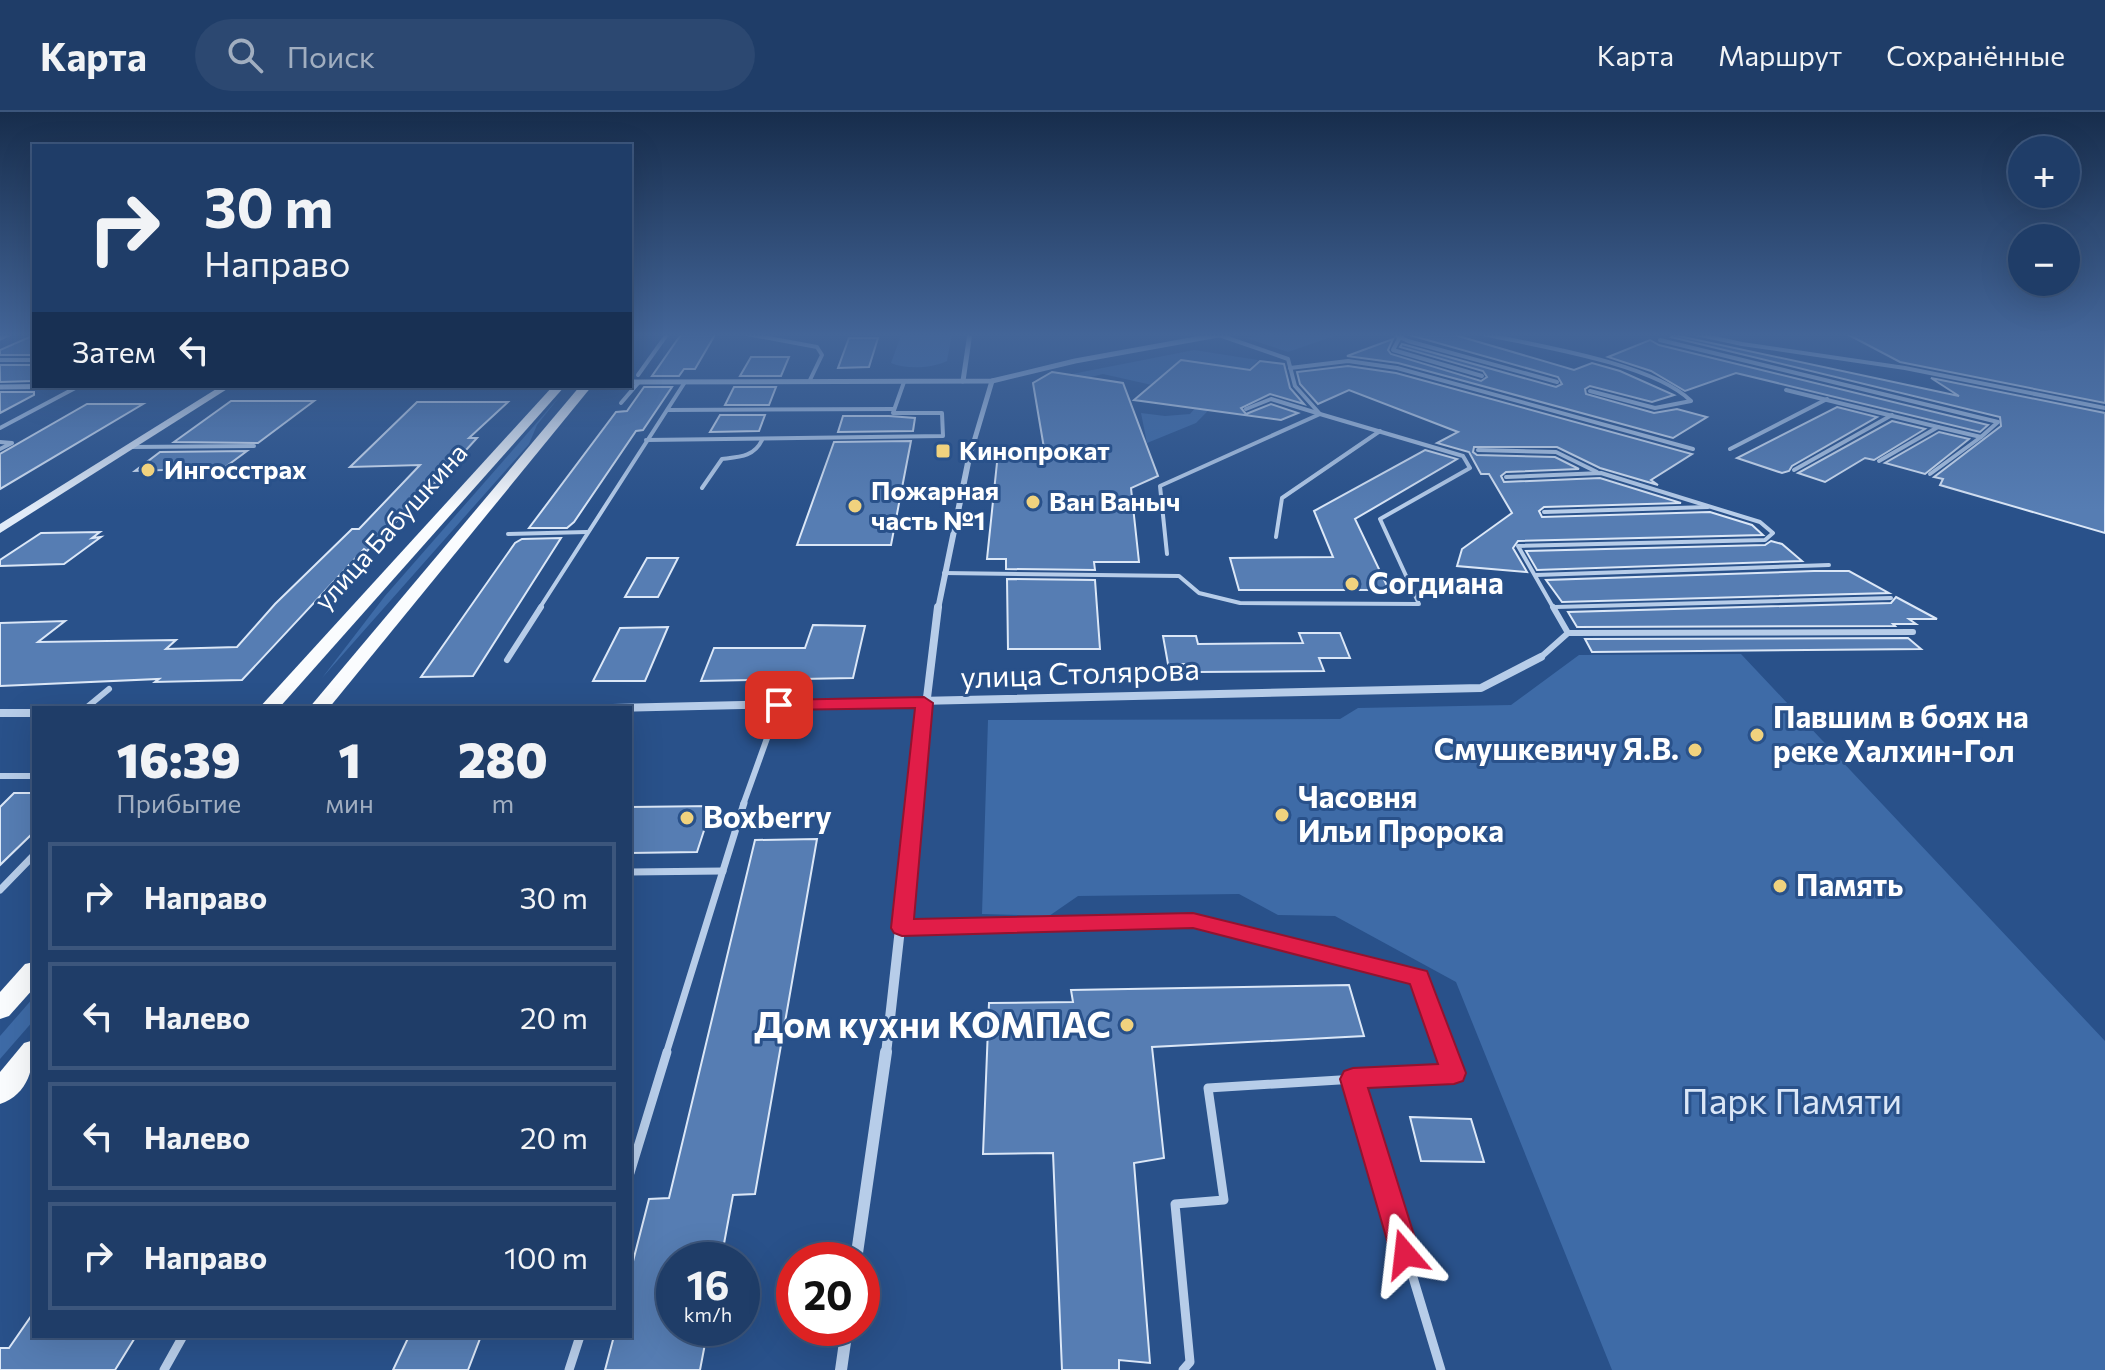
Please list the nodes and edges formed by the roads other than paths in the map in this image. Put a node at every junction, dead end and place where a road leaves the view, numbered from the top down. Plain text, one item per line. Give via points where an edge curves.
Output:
1 (67, 392) edge
2 (218, 392) edge
3 (554, 392) edge
4 (581, 392) edge
5 (629, 392) edge
6 (679, 392) edge
7 (900, 392) edge
8 (988, 392) edge
9 (1300, 392) edge
10 (1492, 392) edge
11 (1593, 392) edge
12 (1686, 392) edge
13 (1794, 392) edge
14 (1873, 392) edge
15 (2024, 392) edge
16 (1827, 399) junction
17 (621, 403) dead end
18 (2105, 408) edge
19 (894, 409) junction
20 (1246, 409) dead end
21 (668, 410) junction
22 (1320, 414) junction
23 (1892, 415) junction
24 (1938, 427) junction
25 (0, 428) edge
26 (1380, 431) junction
27 (1981, 437) junction
28 (646, 440) junction
29 (762, 440) junction
30 (0, 442) edge
31 (254, 446) dead end
32 (130, 447) junction
33 (0, 449) edge
34 (1693, 449) dead end
35 (1730, 449) dead end
36 (1478, 450) dead end
37 (1879, 461) dead end
38 (1794, 470) dead end
39 (1601, 473) junction
40 (1930, 474) dead end
41 (1506, 477) dead end
42 (702, 488) dead end
43 (1716, 507) junction
44 (1544, 512) dead end
45 (0, 529) edge
46 (587, 532) junction
47 (508, 534) dead end
48 (1276, 537) dead end
49 (1167, 554) dead end
50 (1829, 565) dead end
51 (943, 573) junction
52 (1536, 575) junction
53 (1891, 598) dead end
54 (1555, 607) junction
55 (1913, 632) dead end
56 (1568, 633) junction
57 (1541, 657) joint
58 (507, 660) dead end
59 (109, 689) dead end
60 (924, 703) junction
61 (779, 705) junction
62 (88, 706) edge
63 (271, 706) edge
64 (321, 706) edge
65 (632, 708) edge
66 (0, 713) edge
67 (32, 713) edge
68 (0, 776) edge
69 (32, 776) edge
70 (32, 857) edge
71 (723, 871) junction
72 (632, 872) edge
73 (0, 890) edge
74 (902, 928) junction
75 (32, 973) edge
76 (0, 1009) edge
77 (32, 1053) edge
78 (1353, 1079) junction
79 (0, 1092) edge
80 (632, 1167) edge
81 (858, 1242) edge
82 (182, 1338) edge
83 (579, 1338) edge
84 (844, 1346) edge
85 (164, 1370) edge
86 (569, 1370) edge
87 (841, 1370) edge
88 (1183, 1370) edge
89 (1441, 1370) edge

1 - 25 lane
2 - 32 main road
3 - 63 main road, улица Бабушкина
4 - 64 main road, улица Бабушкина
5 - 17 lane
6 - 21 lane
7 - 19 lane
8 - 51 street
9 - 22 lane
10 - 34 lane
11 - 12 lane via 1655,408 1691,401
13 - 16 lane
14 - 27 lane via 1998,422
15 - 18 lane
16 - 23 lane
16 - 35 lane
19 - 21 lane
19 - 29 lane via 893,413 942,413 943,436
20 - 22 lane via 1271,399
21 - 28 lane
22 - 26 lane
22 - 49 lane via 1160,486
23 - 24 lane
23 - 38 lane
24 - 27 lane
24 - 37 lane
26 - 48 lane via 1282,498
26 - 51 lane via 1463,456 1470,468 1380,519 1419,604 1240,603 1199,593 1179,576
27 - 40 lane
28 - 29 lane
28 - 46 lane
29 - 42 lane via 750,454 722,459
30 - 33 lane via 12,443
31 - 32 lane
32 - 45 main road
36 - 39 lane via 1556,452
39 - 41 lane
39 - 43 lane
43 - 44 lane
43 - 52 lane via 1760,522 1773,533 1765,540 1518,546
46 - 47 lane
46 - 58 lane
50 - 52 lane
51 - 60 street
52 - 54 lane
53 - 54 lane
54 - 56 lane
55 - 56 lane
56 - 57 lane
57 - 60 street, улица Столярова via 1481,688
59 - 62 lane
60 - 61 street, улица Столярова
60 - 74 street
61 - 65 street, улица Столярова
61 - 71 lane
66 - 67 street
68 - 69 lane
70 - 73 lane
71 - 72 lane
71 - 80 lane
74 - 78 lane via 1193,920 1419,977 1454,1073
74 - 81 street
75 - 76 main road
77 - 79 main road
78 - 88 lane via 1208,1088 1224,1200 1175,1204 1190,1362
78 - 89 lane
82 - 85 lane
83 - 86 lane
84 - 87 street

